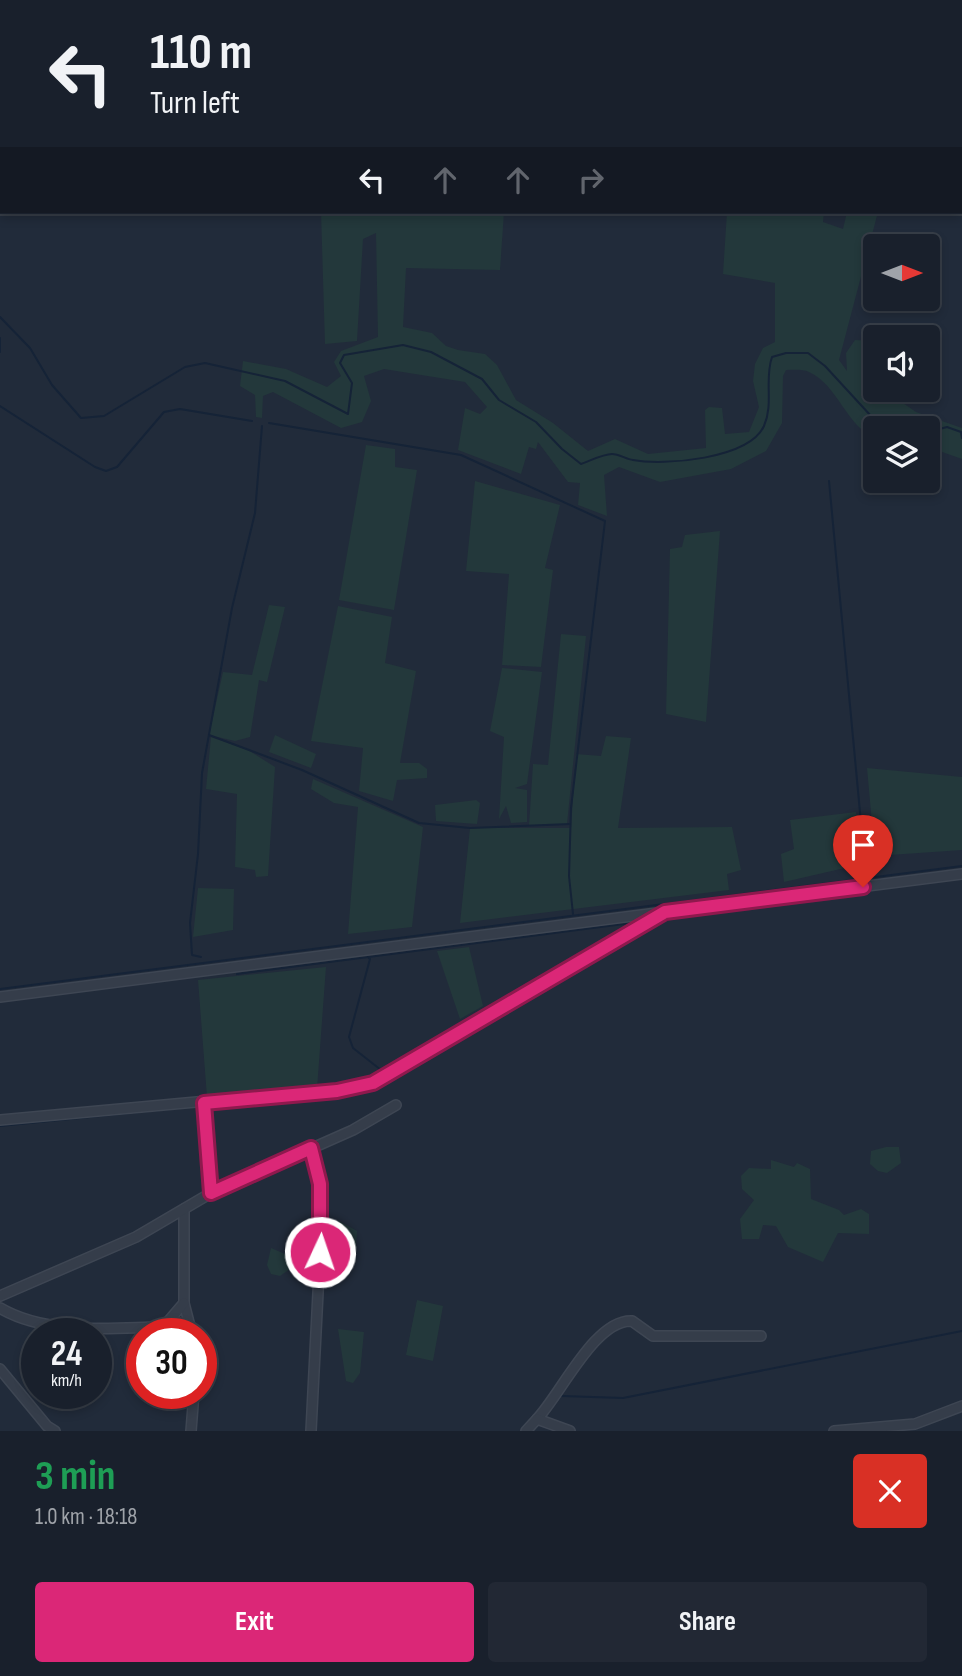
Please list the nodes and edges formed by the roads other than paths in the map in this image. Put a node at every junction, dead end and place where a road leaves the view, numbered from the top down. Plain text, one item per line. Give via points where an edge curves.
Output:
1 (962, 874) edge
2 (665, 912) junction
3 (0, 997) edge
4 (204, 1103) junction
5 (396, 1105) dead end
6 (0, 1120) edge
7 (311, 1148) junction
8 (211, 1193) junction
9 (184, 1209) junction
10 (0, 1296) edge
11 (184, 1303) junction
12 (0, 1308) edge
13 (188, 1318) edge
14 (761, 1336) dead end
15 (0, 1369) edge
16 (962, 1406) edge
17 (193, 1409) edge
18 (537, 1419) junction
19 (55, 1431) edge
20 (191, 1431) edge
21 (311, 1431) edge
22 (526, 1431) edge
23 (570, 1431) edge
24 (834, 1431) edge

1 - 2 street
2 - 3 street
2 - 4 street via 373,1083 337,1091
4 - 6 street
4 - 8 street
5 - 7 street
7 - 8 street
7 - 21 street via 322,1214
8 - 9 street
9 - 10 street via 136,1237
9 - 11 street
11 - 12 street via 159,1327 48,1325
11 - 13 street
14 - 18 street via 653,1336 632,1321 618,1322 587,1352
15 - 19 street
16 - 24 street via 915,1424
17 - 20 street
18 - 22 street
18 - 23 street

